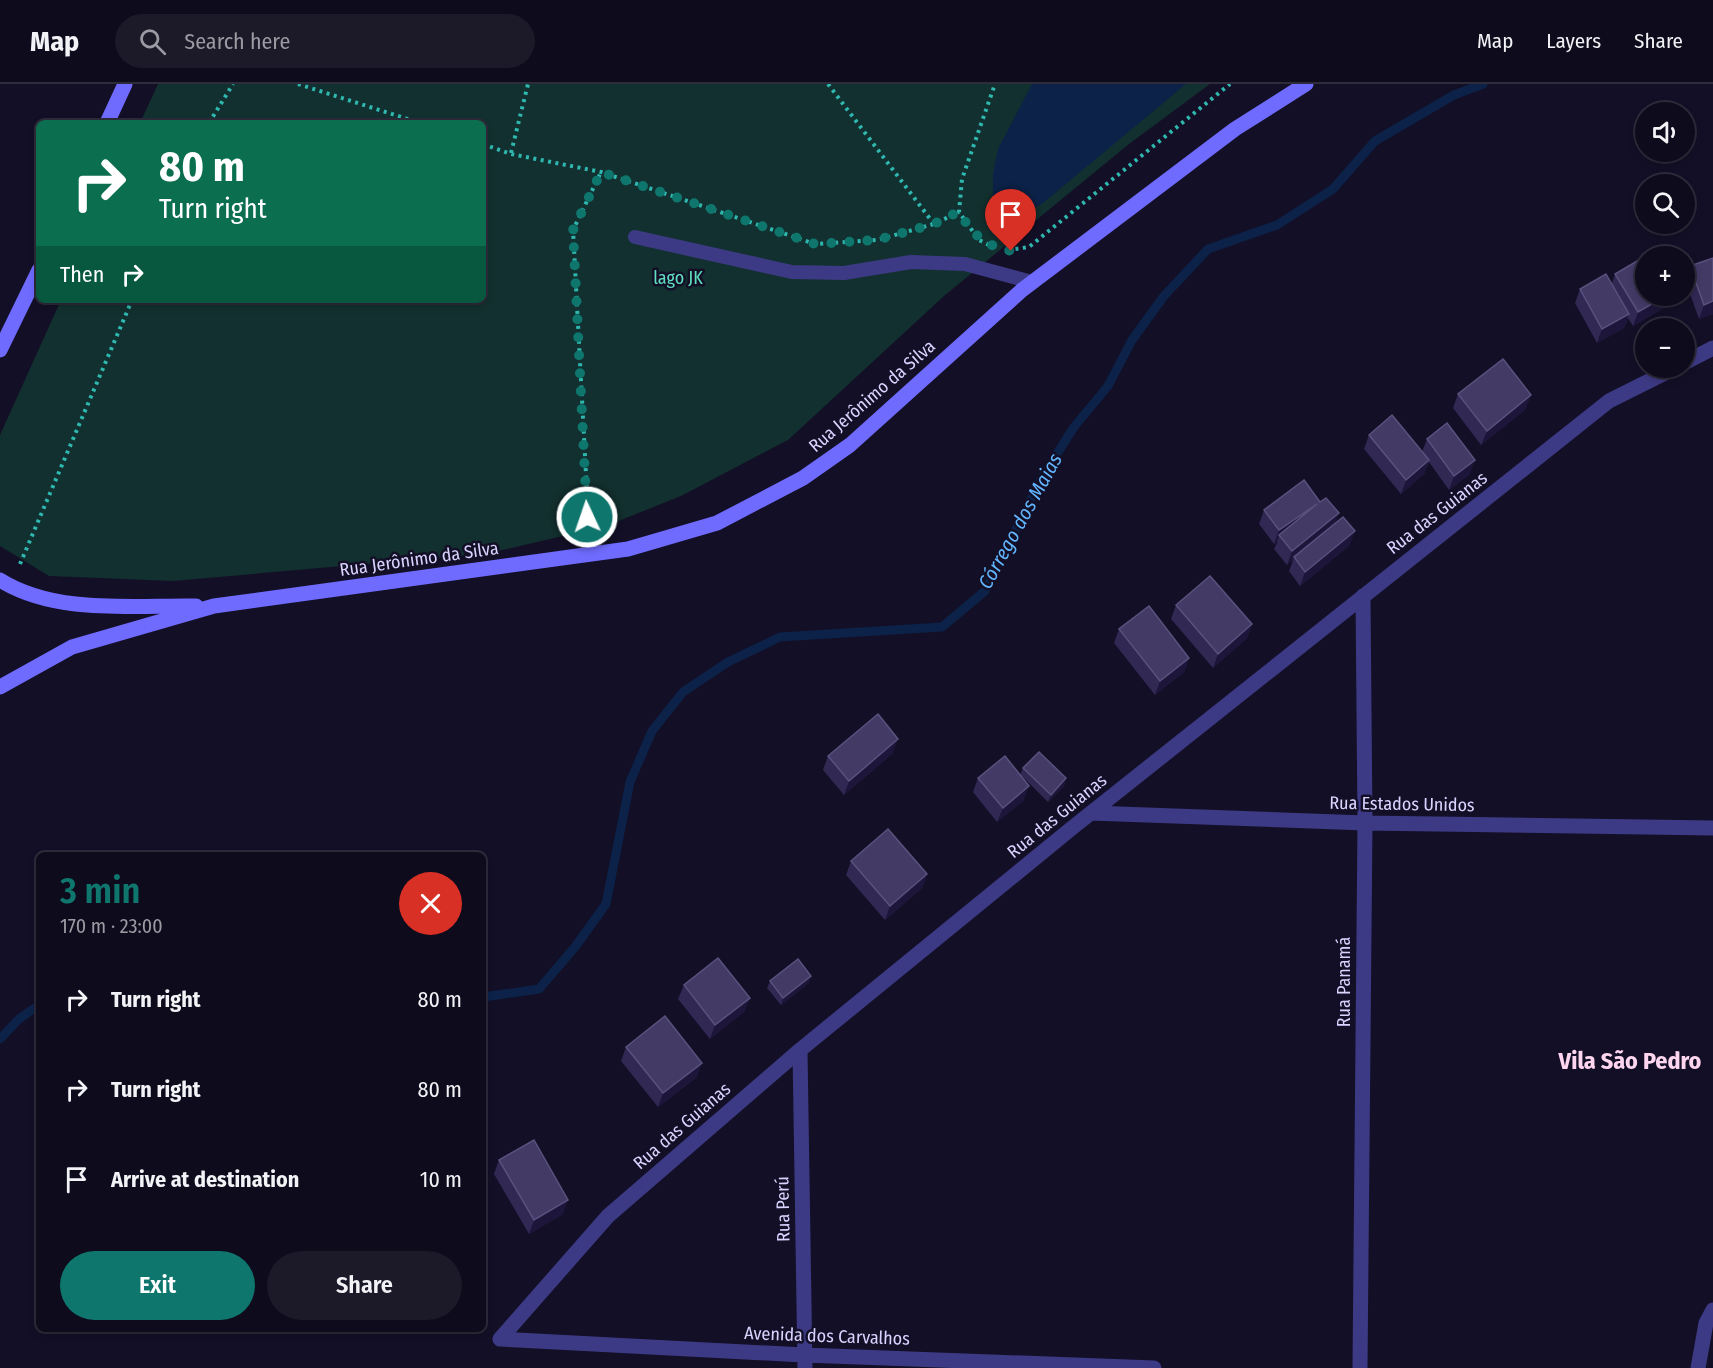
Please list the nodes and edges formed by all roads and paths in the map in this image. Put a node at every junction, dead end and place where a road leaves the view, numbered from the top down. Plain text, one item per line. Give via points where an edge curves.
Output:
1 (125, 84) edge
2 (233, 84) edge
3 (298, 84) edge
4 (528, 84) edge
5 (828, 84) edge
6 (995, 84) edge
7 (1230, 84) edge
8 (1306, 84) edge
9 (108, 120) edge
10 (211, 120) edge
11 (411, 120) edge
12 (486, 145) edge
13 (511, 154) junction
14 (601, 172) junction
15 (958, 212) junction
16 (934, 224) junction
17 (635, 237) dead end
18 (992, 247) dead end
19 (1001, 249) dead end
20 (36, 276) edge
21 (1032, 282) junction
22 (131, 303) edge
23 (1713, 348) edge
24 (0, 350) edge
25 (1695, 357) edge
26 (1655, 378) edge
27 (591, 554) junction
28 (5, 583) edge
29 (1363, 596) junction
30 (214, 606) junction
31 (0, 687) edge
32 (1091, 813) junction
33 (1365, 823) junction
34 (1713, 828) edge
35 (800, 1050) junction
36 (1713, 1310) edge
37 (500, 1339) joint
38 (805, 1362) edge
39 (1154, 1368) edge
40 (1360, 1368) edge
41 (1698, 1368) edge

1 - 9 main road
2 - 10 path
3 - 11 path
4 - 13 path
5 - 16 path
6 - 15 path via 962,179
7 - 19 path via 1029,247
8 - 21 main road, Rua Jerônimo da Silva via 1235,129
12 - 13 path
13 - 14 path
14 - 16 path via 815,244 877,240
14 - 27 path via 573,230
15 - 16 path
15 - 18 path via 979,240
17 - 21 lane via 792,272 844,273 910,262 965,264
20 - 24 main road
21 - 27 main road, Rua Jerônimo da Silva via 850,445 804,478 717,523 628,549
22 - 28 path
23 - 25 street
26 - 29 street, Rua das Guianas via 1609,401
27 - 30 main road, Rua Jerônimo da Silva
28 - 30 main road via 51,600 107,606
29 - 32 street, Rua das Guianas
29 - 33 street, Rua Panamá
30 - 31 main road via 72,647
32 - 33 street, Rua Estados Unidos
32 - 35 street, Rua das Guianas
33 - 34 street, Rua Estados Unidos
33 - 40 street, Rua Panamá
35 - 37 street, Rua das Guianas via 608,1216
35 - 38 street, Rua Perú
36 - 41 street via 1706,1323
37 - 38 street, Avenida dos Carvalhos
38 - 39 street, Avenida dos Carvalhos

